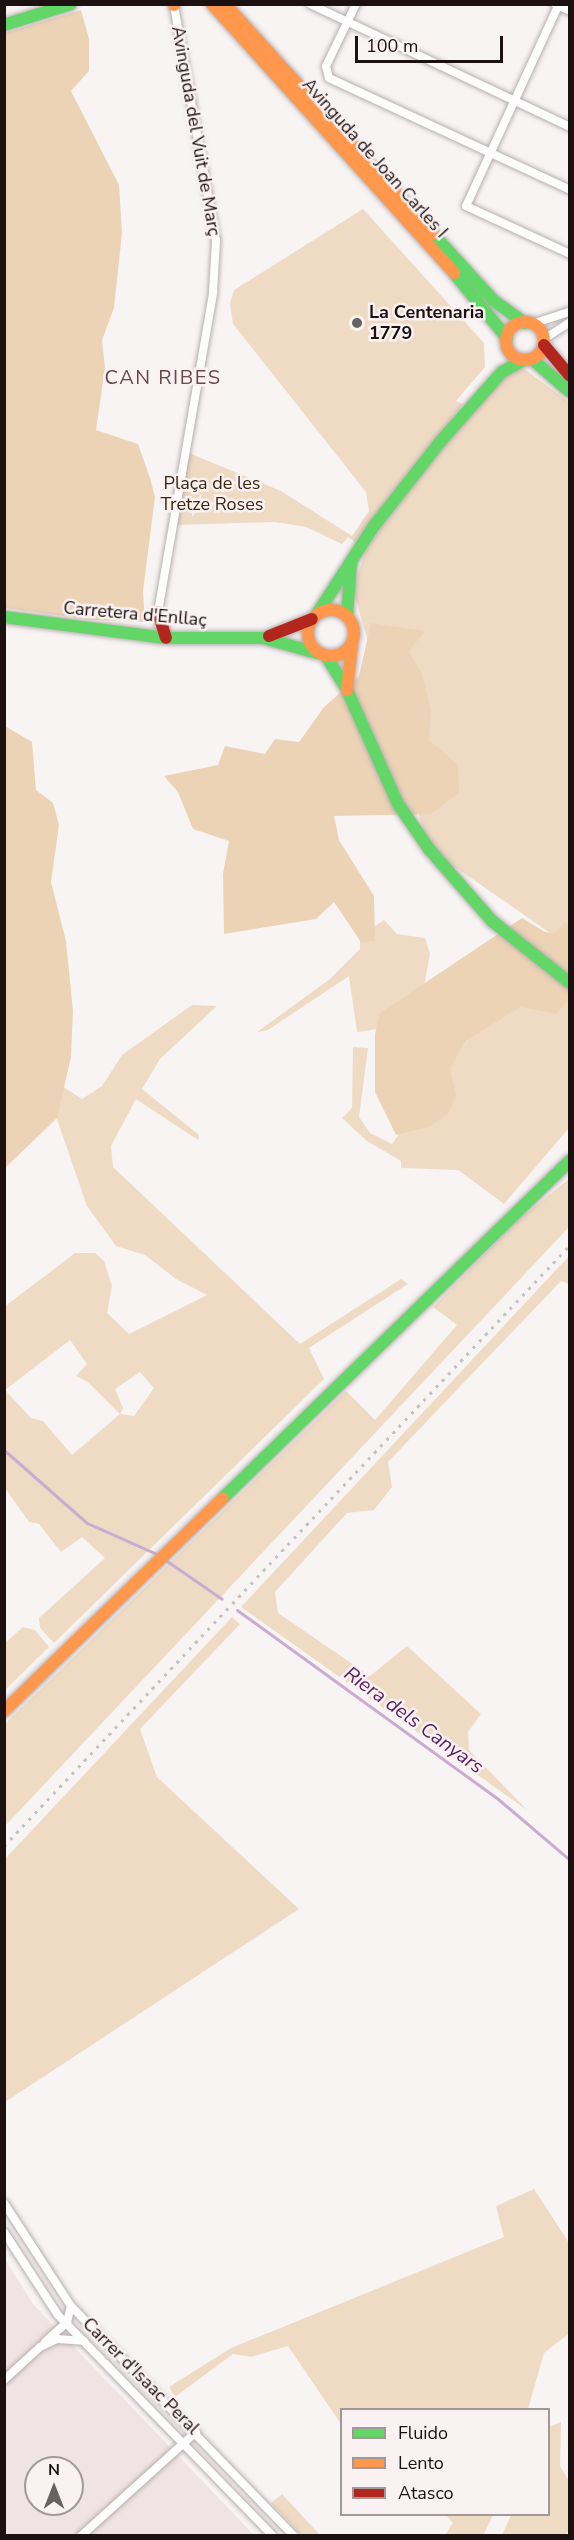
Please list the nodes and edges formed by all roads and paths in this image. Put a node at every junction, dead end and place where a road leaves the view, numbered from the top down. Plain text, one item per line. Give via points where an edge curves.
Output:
1 (71, 4) edge
2 (212, 4) edge
3 (225, 4) edge
4 (310, 4) edge
5 (356, 4) edge
6 (174, 5) edge
7 (557, 5) edge
8 (570, 11) edge
9 (348, 23) junction
10 (4, 25) edge
11 (513, 101) junction
12 (570, 127) edge
13 (489, 154) junction
14 (570, 190) edge
15 (570, 254) edge
16 (570, 312) edge
17 (570, 322) edge
18 (528, 323) junction
19 (507, 342) junction
20 (544, 342) junction
21 (528, 359) junction
22 (501, 372) junction
23 (570, 376) edge
24 (570, 392) edge
25 (351, 562) junction
26 (158, 612) junction
27 (315, 616) junction
28 (346, 616) junction
29 (4, 617) edge
30 (146, 636) junction
31 (166, 638) junction
32 (263, 638) junction
33 (352, 645) junction
34 (321, 655) junction
35 (347, 690) junction
36 (570, 983) edge
37 (566, 1165) edge
38 (4, 1711) edge
39 (4, 2203) edge
40 (4, 2232) edge
41 (71, 2306) junction
42 (67, 2322) junction
43 (84, 2341) junction
44 (40, 2347) junction
45 (4, 2380) edge
46 (196, 2432) junction
47 (188, 2443) junction
48 (81, 2535) edge
49 (273, 2535) edge
50 (294, 2535) edge

1 - 10 street
2 - 19 street, Avinguda de Joan Carles I via 470,290
3 - 18 street, Avinguda de Joan Carles I via 493,300
4 - 9 street
5 - 9 street
6 - 26 street, Avinguda del Vuit de Març via 216,241 213,292
7 - 8 street
7 - 11 street
9 - 11 street
9 - 13 street via 326,66 336,84
11 - 12 street
11 - 13 street
13 - 14 street
13 - 15 street via 466,206
16 - 18 street
17 - 20 street
18 - 19 street via 513,327
18 - 20 street, Avinguda de Joan Carles I
19 - 21 street, Avinguda de Joan Carles I
19 - 22 street
20 - 21 street
20 - 23 street
21 - 22 street
21 - 24 street
22 - 25 street via 382,514
25 - 27 street
25 - 28 street
26 - 30 street
26 - 31 street
27 - 28 street via 332,610
27 - 32 street, Carretera d'Enllaç via 290,631
27 - 34 street via 307,633
28 - 33 street via 354,629
29 - 30 street, Carretera d'Enllaç
30 - 31 street, Carretera d'Enllaç
31 - 32 street, Carretera d'Enllaç
32 - 34 street, Carretera d'Enllaç
33 - 34 street via 340,655
33 - 35 street
34 - 35 street
35 - 36 street via 394,796 429,849 492,921
37 - 38 street
39 - 41 street, Carrer d'Isaac Peral
40 - 42 street, Carrer d'Isaac Peral
41 - 42 street
41 - 46 street, Carrer d'Isaac Peral
42 - 43 street, Carrer d'Isaac Peral
42 - 44 street
43 - 44 street via 57,2339
43 - 47 street, Carrer d'Isaac Peral
44 - 45 street
46 - 47 street
46 - 50 street, Carrer d'Isaac Peral
47 - 48 street via 155,2465
47 - 49 street, Carrer d'Isaac Peral

